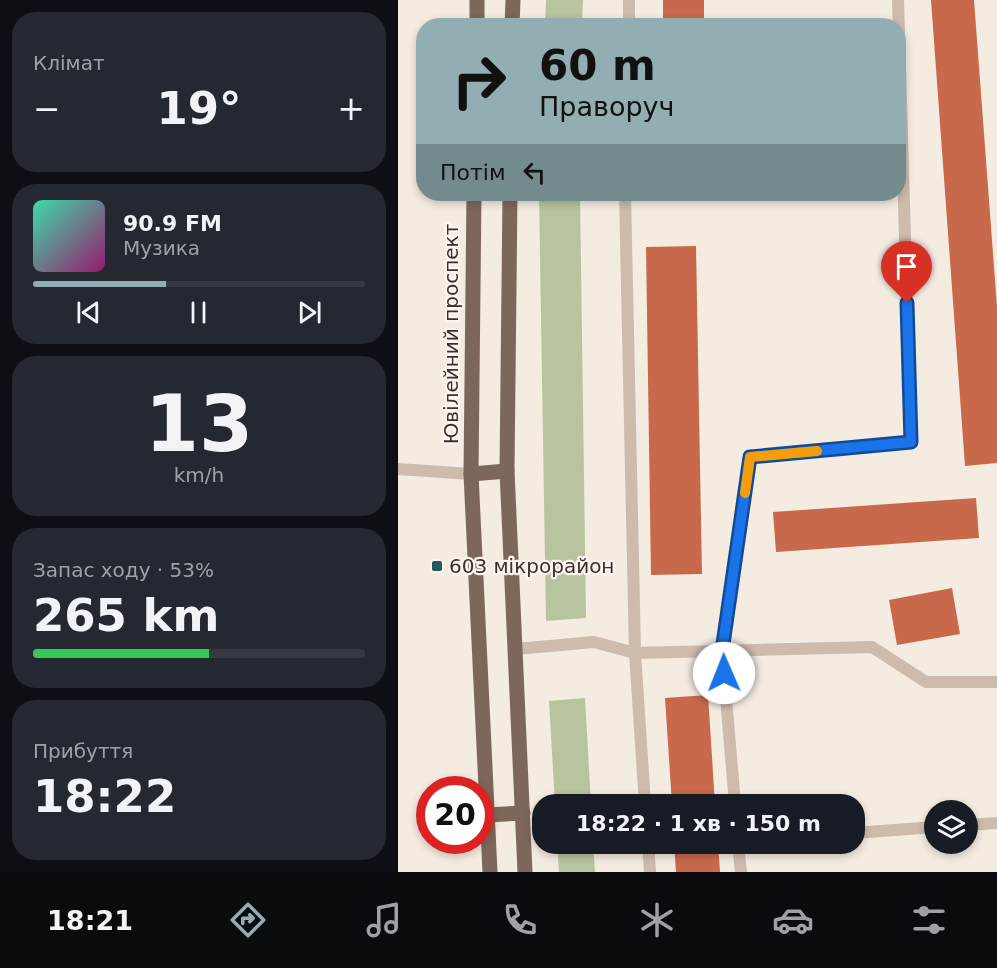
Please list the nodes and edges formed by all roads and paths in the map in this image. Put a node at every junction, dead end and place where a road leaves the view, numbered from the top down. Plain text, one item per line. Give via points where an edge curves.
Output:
1 (477, 0) edge
2 (513, 0) edge
3 (629, 0) edge
4 (898, 0) edge
5 (477, 18) edge
6 (512, 18) edge
7 (629, 18) edge
8 (899, 18) edge
9 (474, 201) edge
10 (510, 201) edge
11 (625, 201) edge
12 (904, 201) edge
13 (398, 469) edge
14 (507, 471) junction
15 (471, 474) junction
16 (516, 649) junction
17 (722, 651) junction
18 (635, 653) junction
19 (998, 682) edge
20 (485, 776) edge
21 (644, 794) edge
22 (734, 794) edge
23 (523, 813) junction
24 (494, 815) edge
25 (998, 822) edge
26 (978, 824) edge
27 (924, 828) edge
28 (865, 832) edge
29 (489, 854) edge
30 (649, 854) edge
31 (739, 854) edge
32 (490, 872) edge
33 (525, 872) edge
34 (650, 872) edge
35 (741, 872) edge

1 - 5 main road
2 - 6 main road
3 - 7 lane
4 - 8 lane
9 - 15 main road, Ювілейний проспект
10 - 14 main road
11 - 18 lane
12 - 17 lane via 911,442 750,457
13 - 15 lane
14 - 15 main road
14 - 16 main road
15 - 20 main road, Ювілейний проспект
16 - 18 lane via 594,642
16 - 23 main road
17 - 18 lane
17 - 19 lane via 872,647 926,682
17 - 22 lane
18 - 21 lane
23 - 24 main road
23 - 33 main road
25 - 26 lane
27 - 28 lane
29 - 32 main road, Ювілейний проспект
30 - 34 lane
31 - 35 lane

